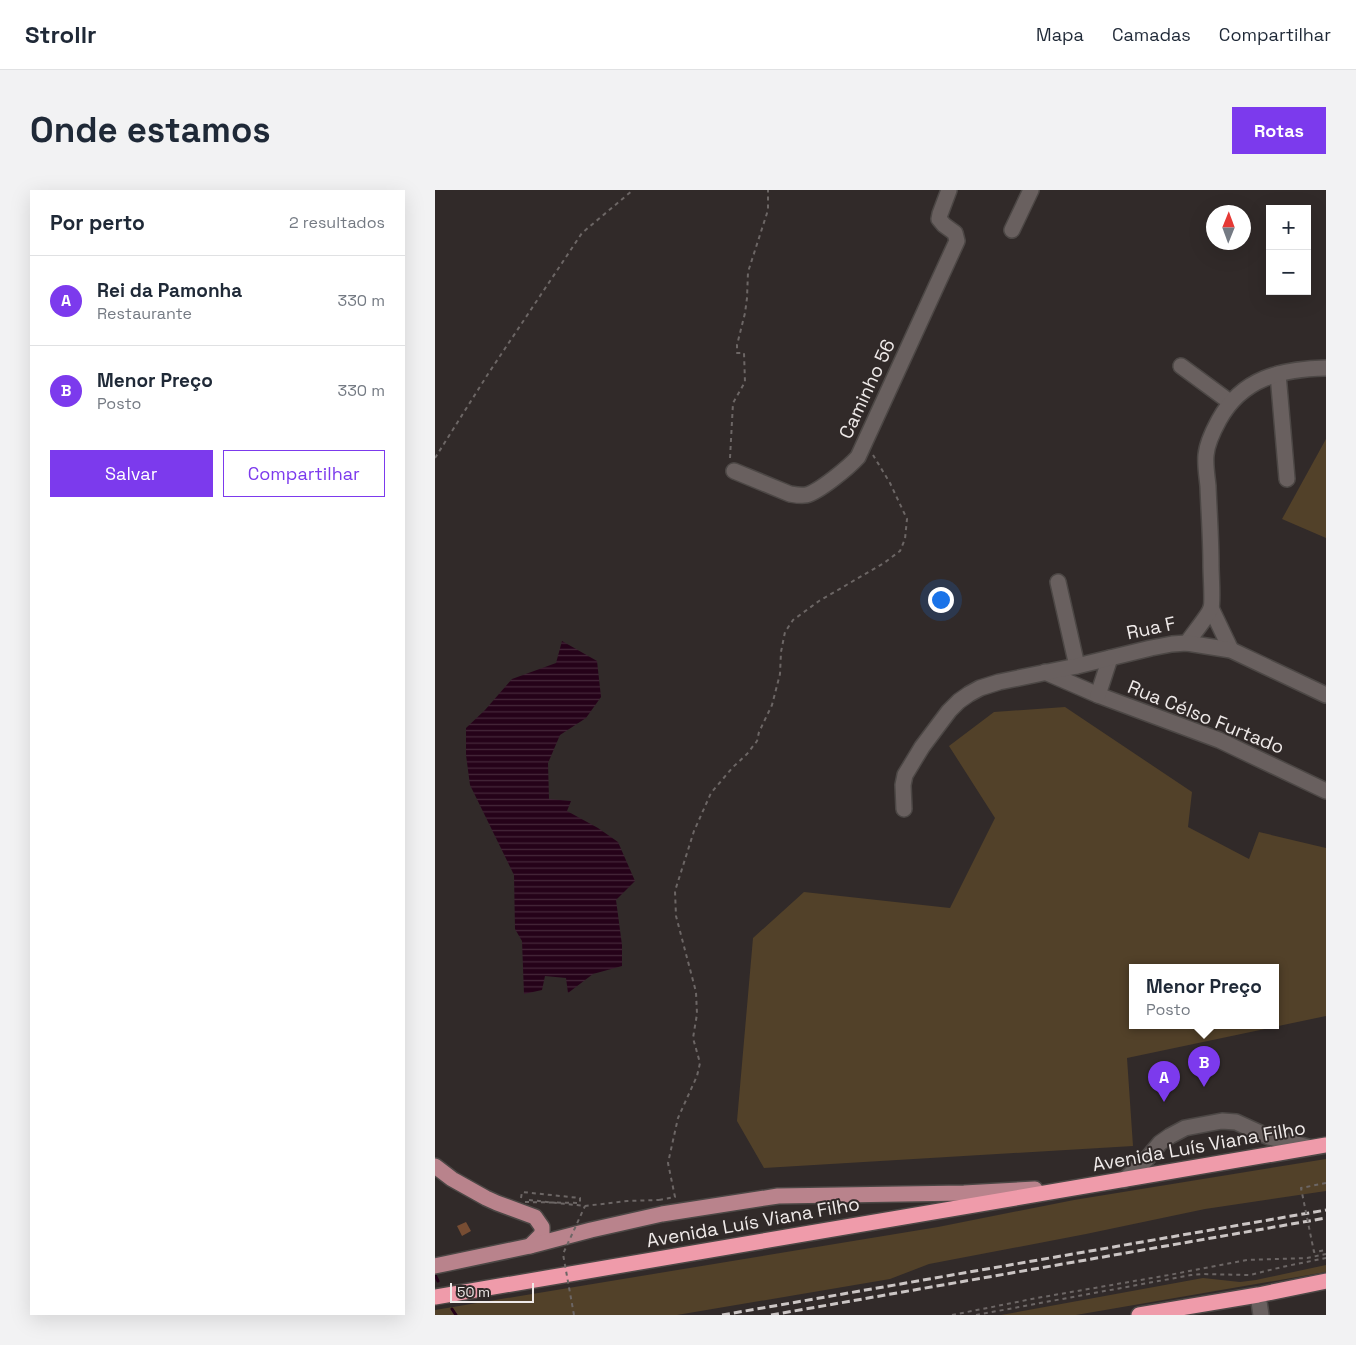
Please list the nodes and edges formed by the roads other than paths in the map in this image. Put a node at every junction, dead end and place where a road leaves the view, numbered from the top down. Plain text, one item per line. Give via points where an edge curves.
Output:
1 (949, 190) edge
2 (1031, 190) edge
3 (1012, 230) dead end
4 (1181, 366) dead end
5 (1326, 368) edge
6 (1278, 374) junction
7 (1230, 402) junction
8 (734, 471) road end
9 (1287, 479) dead end
10 (1058, 582) dead end
11 (1211, 608) junction
12 (1187, 643) junction
13 (1231, 650) junction
14 (1110, 658) junction
15 (1077, 666) junction
16 (1045, 672) junction
17 (1097, 695) junction
18 (1326, 695) edge
19 (1326, 791) edge
20 (904, 809) dead end
21 (1326, 1145) edge
22 (1309, 1147) junction
23 (435, 1166) edge
24 (1124, 1180) junction
25 (1079, 1187) junction
26 (530, 1246) junction
27 (442, 1264) edge
28 (1326, 1282) edge
29 (1258, 1295) junction
30 (435, 1297) edge
31 (1139, 1315) edge
32 (1261, 1315) edge

1 - 8 street, Caminho 56 via 939,220 955,233 957,241 858,457 806,495 790,494
2 - 3 street
4 - 7 street
5 - 6 street via 1289,370
6 - 7 street via 1241,391
6 - 9 street
7 - 11 street via 1209,439 1206,457
10 - 15 street
11 - 12 street, Rua F
11 - 13 street
12 - 13 street
12 - 14 street, Rua F
13 - 18 street
14 - 15 street, Rua F
14 - 17 street
15 - 16 street, Rua F
16 - 17 street, Rua Célso Furtado
16 - 20 street, Rua F via 999,682 974,691 959,701 922,747 905,775
17 - 19 street, Rua Célso Furtado via 1219,740
21 - 22 highway, Avenida Luís Viana Filho
22 - 24 highway, Avenida Luís Viana Filho
22 - 24 street via 1269,1137 1237,1122 1223,1121 1185,1128 1170,1136
23 - 26 main road via 481,1195 535,1217 542,1227 542,1234
24 - 25 highway, Avenida Luís Viana Filho
25 - 26 main road, Avenida Luís Viana Filho via 963,1193 778,1196 663,1214
25 - 30 highway, Avenida Luís Viana Filho
26 - 27 main road, Avenida Luís Viana Filho
28 - 29 highway
29 - 31 highway
29 - 32 street

